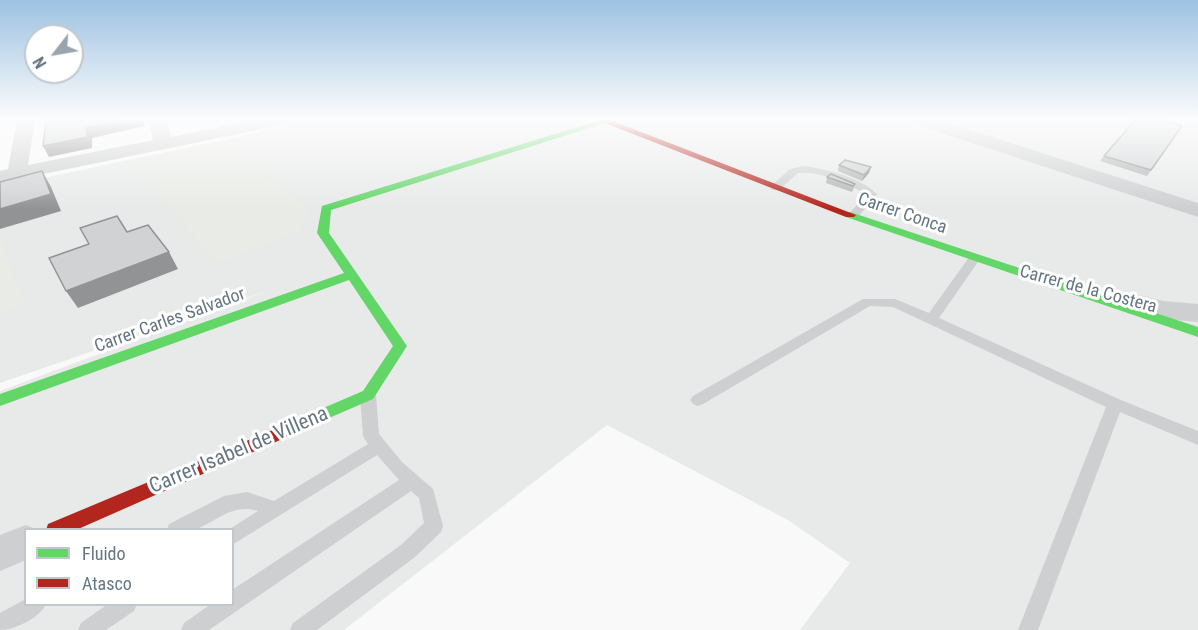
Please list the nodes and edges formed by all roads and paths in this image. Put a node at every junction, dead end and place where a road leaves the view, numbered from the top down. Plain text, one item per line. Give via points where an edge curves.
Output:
1 (17, 149) edge
2 (137, 149) edge
3 (513, 149) edge
4 (672, 149) edge
5 (1011, 149) edge
6 (9, 176) edge
7 (775, 188) junction
8 (1198, 210) edge
9 (853, 216) junction
10 (977, 260) junction
11 (351, 275) junction
12 (932, 320) junction
13 (1197, 327) edge
14 (368, 395) junction
15 (0, 400) edge
16 (698, 400) dead end
17 (1115, 404) junction
18 (1198, 438) edge
19 (379, 445) junction
20 (412, 480) junction
21 (275, 509) junction
22 (60, 528) edge
23 (180, 528) edge
24 (234, 536) edge
25 (24, 543) edge
26 (0, 553) edge
27 (234, 601) edge
28 (32, 606) edge
29 (124, 606) edge
30 (227, 606) edge
31 (0, 624) edge
32 (88, 630) edge
33 (191, 630) edge
34 (300, 630) edge
35 (1028, 630) edge

1 - 6 street
2 - 6 street
3 - 11 street via 326,208 322,233
4 - 7 street, Carrer Conca
5 - 8 street
7 - 9 street, Carrer Conca
7 - 9 lane via 796,170 807,169 864,187 872,194
9 - 10 street, Carrer Conca
10 - 12 lane
10 - 13 street, Carrer de la Costera via 1163,310
11 - 14 street via 400,346
11 - 15 street, Carrer Carles Salvador
12 - 16 lane via 895,303 868,302
12 - 17 lane
14 - 19 lane via 371,436
14 - 22 street, Carrer Isabel de Villena
17 - 18 lane
17 - 35 lane
19 - 20 lane
19 - 21 lane
20 - 27 lane
20 - 34 lane via 427,494 434,526 408,551
21 - 23 lane via 247,500 224,504
21 - 24 lane
25 - 26 street
28 - 31 lane
29 - 32 lane
30 - 33 lane

